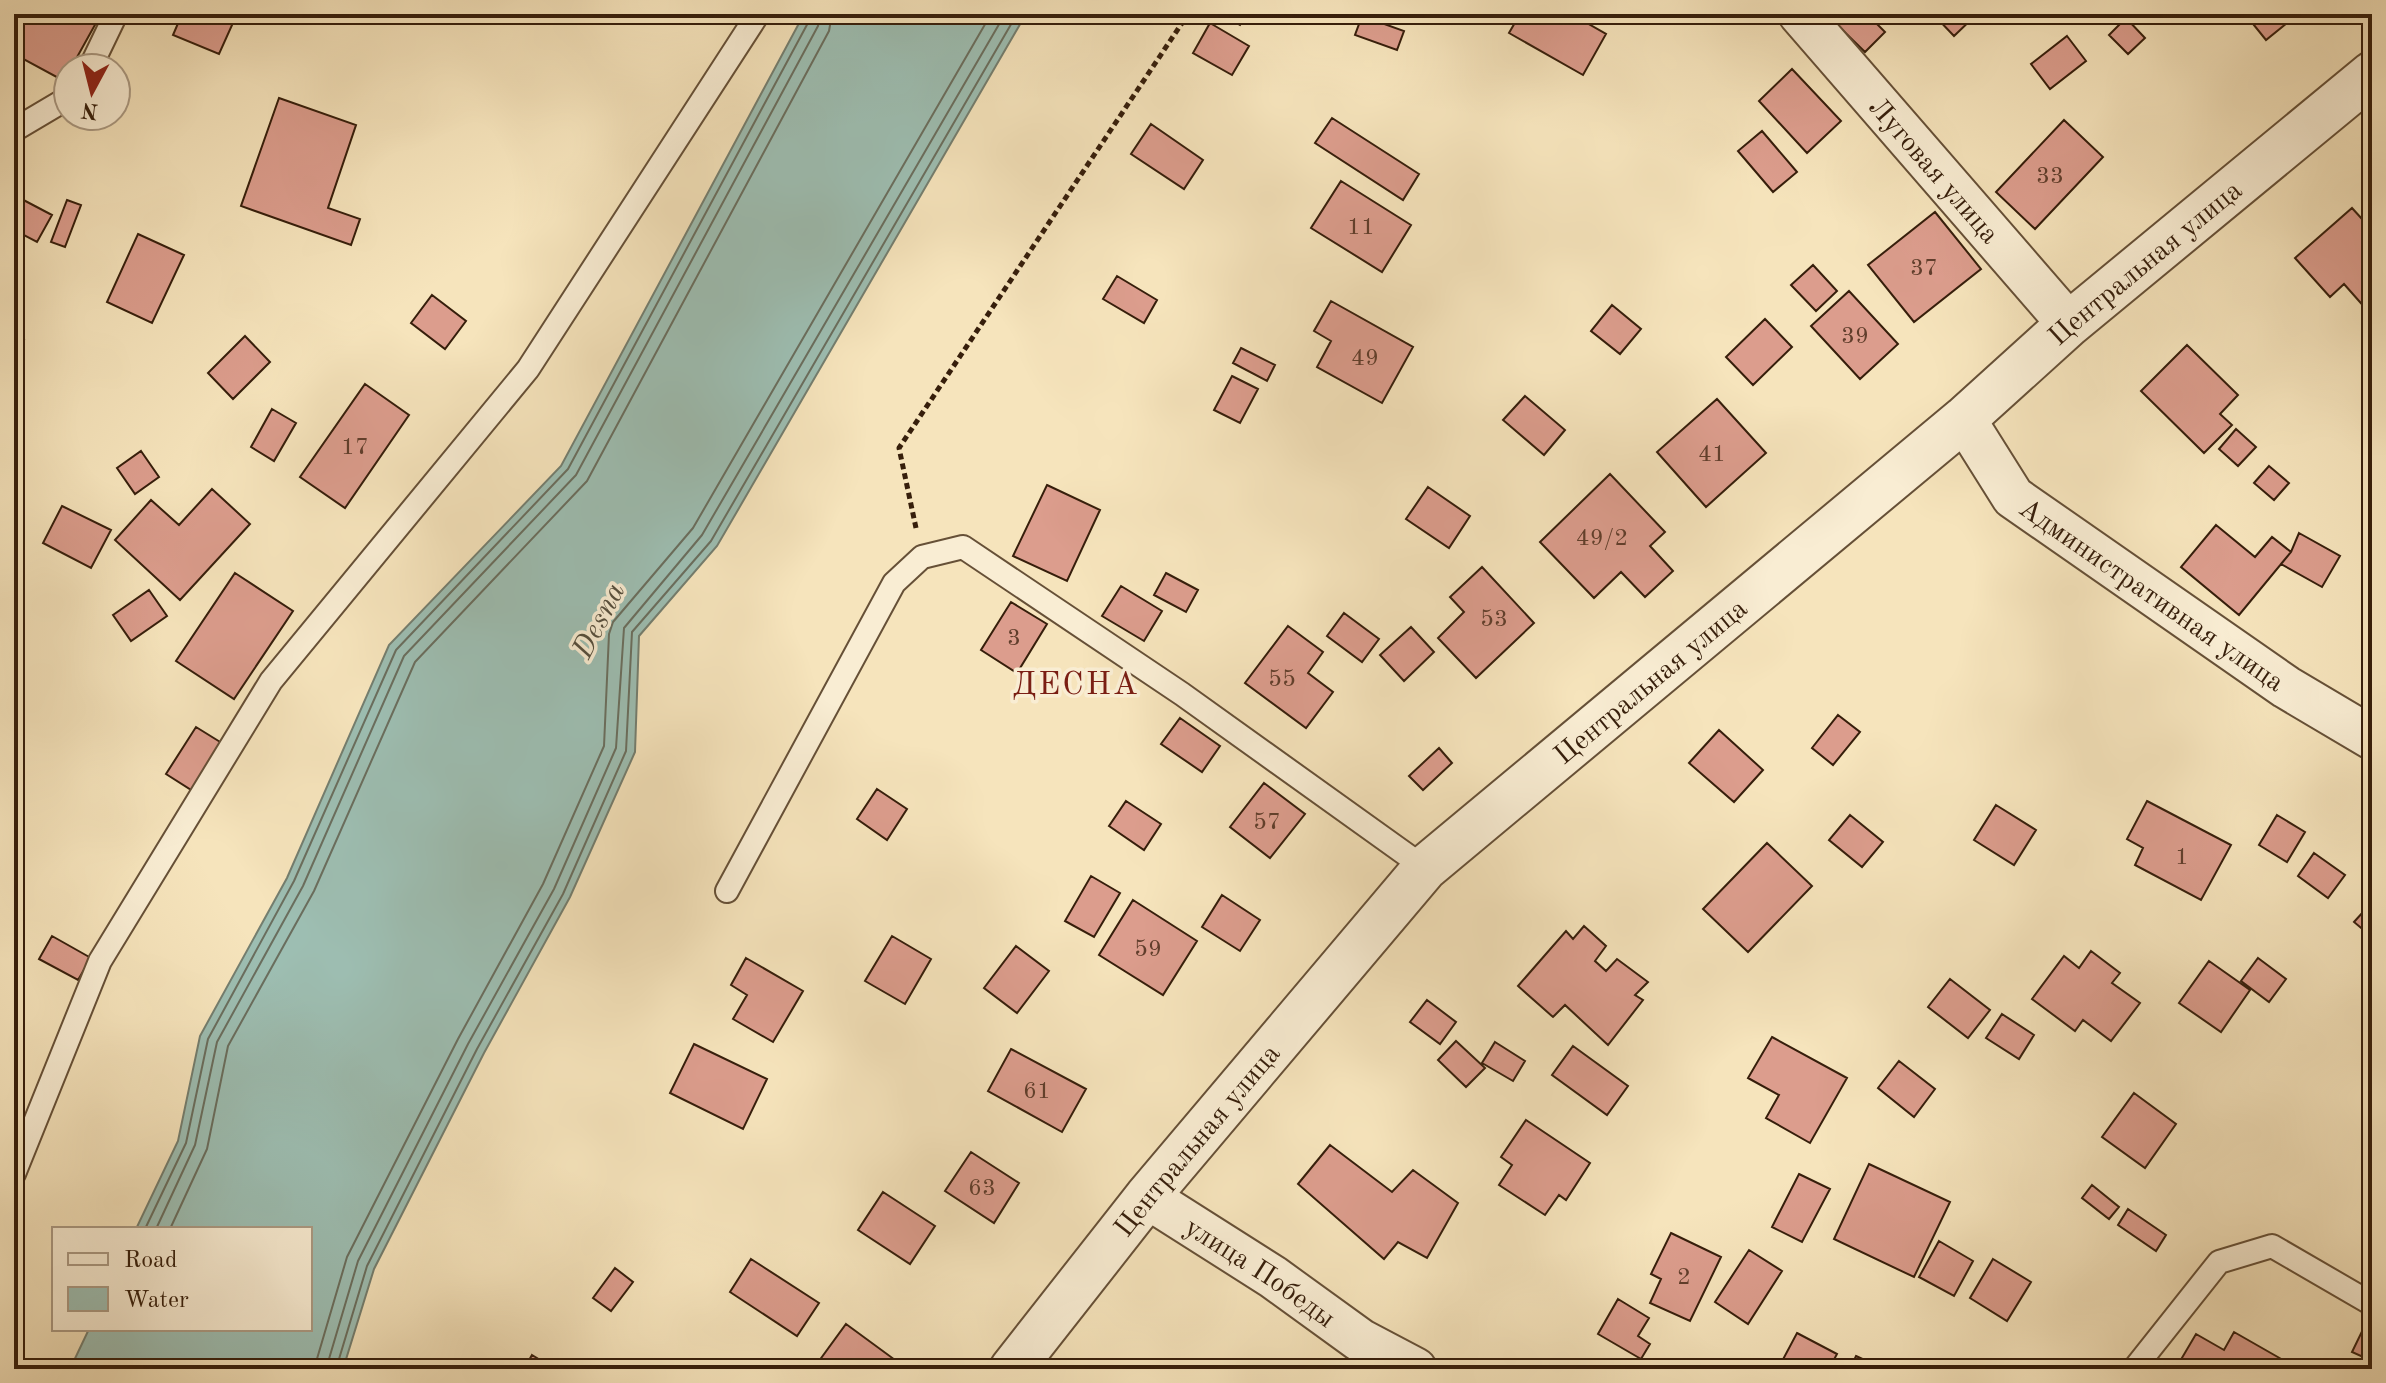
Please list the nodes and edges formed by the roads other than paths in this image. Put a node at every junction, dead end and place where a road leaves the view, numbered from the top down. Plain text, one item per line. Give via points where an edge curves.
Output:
1 (116, 14) edge
2 (758, 14) edge
3 (1800, 14) edge
4 (98, 52) edge
5 (2372, 74) edge
6 (52, 107) edge
7 (14, 130) edge
8 (2069, 324) junction
9 (1964, 419) junction
10 (2372, 738) edge
11 (1425, 868) junction
12 (727, 891) dead end
13 (14, 1174) edge
14 (1147, 1197) junction
15 (2372, 1304) edge
16 (1012, 1369) edge
17 (1415, 1369) edge
18 (2134, 1369) edge

1 - 4 lane
2 - 13 lane via 528,369 271,681 100,961
3 - 8 street, Луговая улица
5 - 8 street, Центральная улица
6 - 7 lane
8 - 9 street, Центральная улица
9 - 10 street, Административная улица via 2013,497 2286,687
9 - 11 street, Центральная улица
11 - 12 lane via 1182,694 963,547 922,557 894,583
11 - 14 street, Центральная улица
14 - 16 street, Центральная улица
14 - 17 street, улица Победы via 1360,1340
15 - 18 lane via 2272,1246 2219,1262

